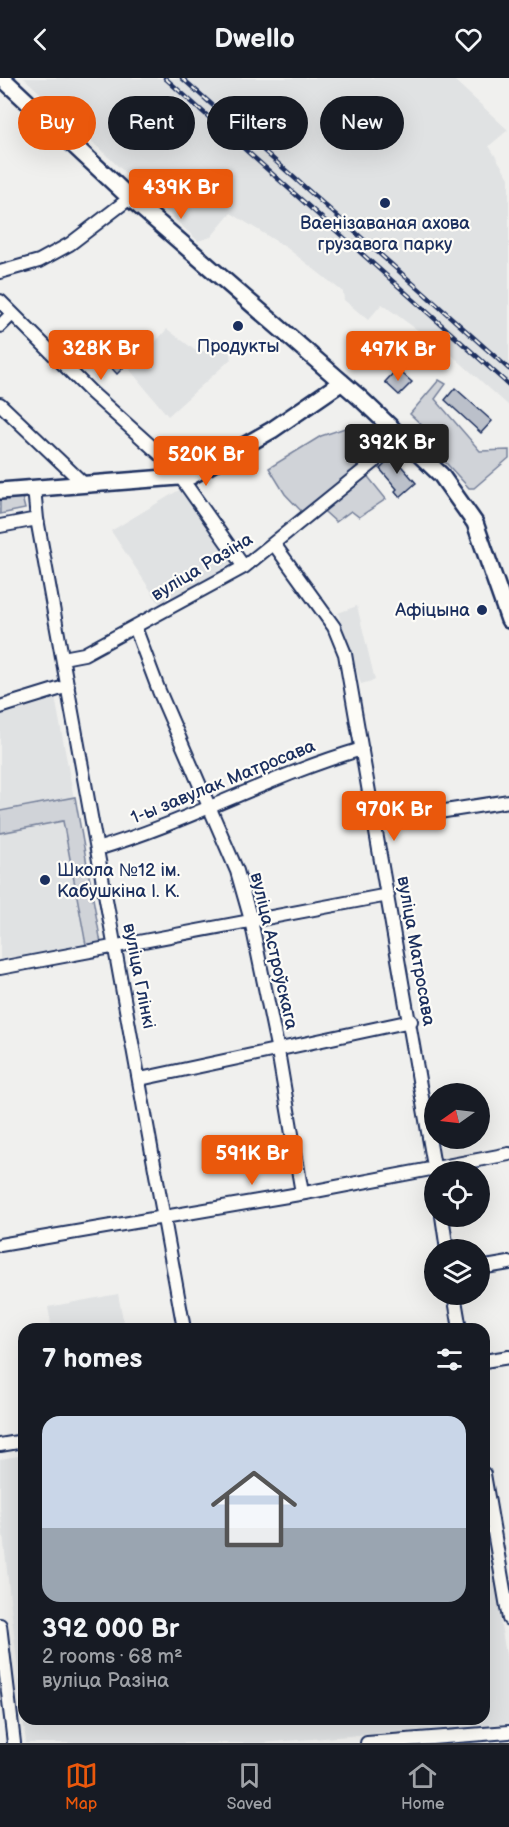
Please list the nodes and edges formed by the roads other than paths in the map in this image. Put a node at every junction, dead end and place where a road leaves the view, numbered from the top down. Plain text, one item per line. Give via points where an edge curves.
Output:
1 (2, 78) edge
2 (130, 198) junction
3 (0, 272) edge
4 (0, 301) edge
5 (12, 314) junction
6 (0, 326) edge
7 (342, 382) junction
8 (0, 404) edge
9 (374, 462) dead end
10 (180, 478) junction
11 (84, 484) junction
12 (34, 488) junction
13 (0, 491) edge
14 (37, 519) junction
15 (0, 526) edge
16 (274, 544) junction
17 (244, 567) junction
18 (509, 620) edge
19 (135, 627) junction
20 (63, 658) junction
21 (68, 686) junction
22 (0, 707) edge
23 (362, 749) junction
24 (509, 801) edge
25 (208, 809) junction
26 (375, 822) junction
27 (97, 849) junction
28 (388, 895) junction
29 (251, 920) junction
30 (115, 946) junction
31 (0, 968) edge
32 (411, 1021) junction
33 (278, 1051) junction
34 (140, 1079) junction
35 (509, 1154) edge
36 (434, 1161) edge
37 (477, 1161) edge
38 (424, 1172) edge
39 (302, 1193) junction
40 (163, 1215) junction
41 (0, 1245) edge
42 (509, 1263) edge
43 (490, 1267) edge
44 (456, 1305) edge
45 (183, 1323) edge
46 (459, 1323) edge
47 (509, 1357) edge
48 (490, 1360) edge
49 (18, 1442) edge
50 (0, 1445) edge
51 (490, 1499) edge
52 (504, 1557) edge
53 (509, 1619) edge
54 (0, 1625) edge
55 (509, 1732) edge
56 (14, 1743) edge
57 (367, 1743) edge

1 - 2 main road
2 - 3 street via 70,244 39,261
2 - 7 main road
4 - 5 street
5 - 6 street
5 - 10 street via 172,465
7 - 10 main road via 224,459
7 - 18 main road via 441,475 469,513
8 - 11 street
9 - 16 street, вуліца Разіна
10 - 11 main road
10 - 17 street
11 - 12 main road
12 - 13 main road
12 - 14 street, вуліца Глінкі
14 - 15 street
14 - 20 street, вуліца Глінкі
16 - 17 street, вуліца Разіна
16 - 23 street, вуліца Матросава via 338,634
17 - 19 street, вуліца Разіна
19 - 20 street, вуліца Разіна via 84,654
19 - 25 street, вуліца Астроўскага
20 - 21 street, вуліца Глінкі
21 - 22 street
21 - 27 street, вуліца Глінкі
23 - 25 street, 1-ы завулак Матросава
23 - 26 street, вуліца Матросава
24 - 26 street
25 - 27 street, 1-ы завулак Матросава
25 - 29 street, вуліца Астроўскага via 237,871
26 - 28 street, вуліца Матросава
27 - 30 street, вуліца Глінкі
28 - 29 street
28 - 32 street, вуліца Матросава
29 - 30 street
29 - 33 street, вуліца Астроўскага
30 - 31 street
30 - 34 street, вуліца Глінкі
32 - 33 street
32 - 36 street, вуліца Матросава
33 - 34 street
33 - 39 street, вуліца Астроўскага
34 - 40 street, вуліца Глінкі
35 - 37 street
38 - 39 street
39 - 40 street
40 - 41 street
40 - 45 street, вуліца Глінкі
42 - 43 street
44 - 46 street
47 - 48 street
49 - 50 street
51 - 52 street
52 - 53 street
54 - 56 street
55 - 57 street

